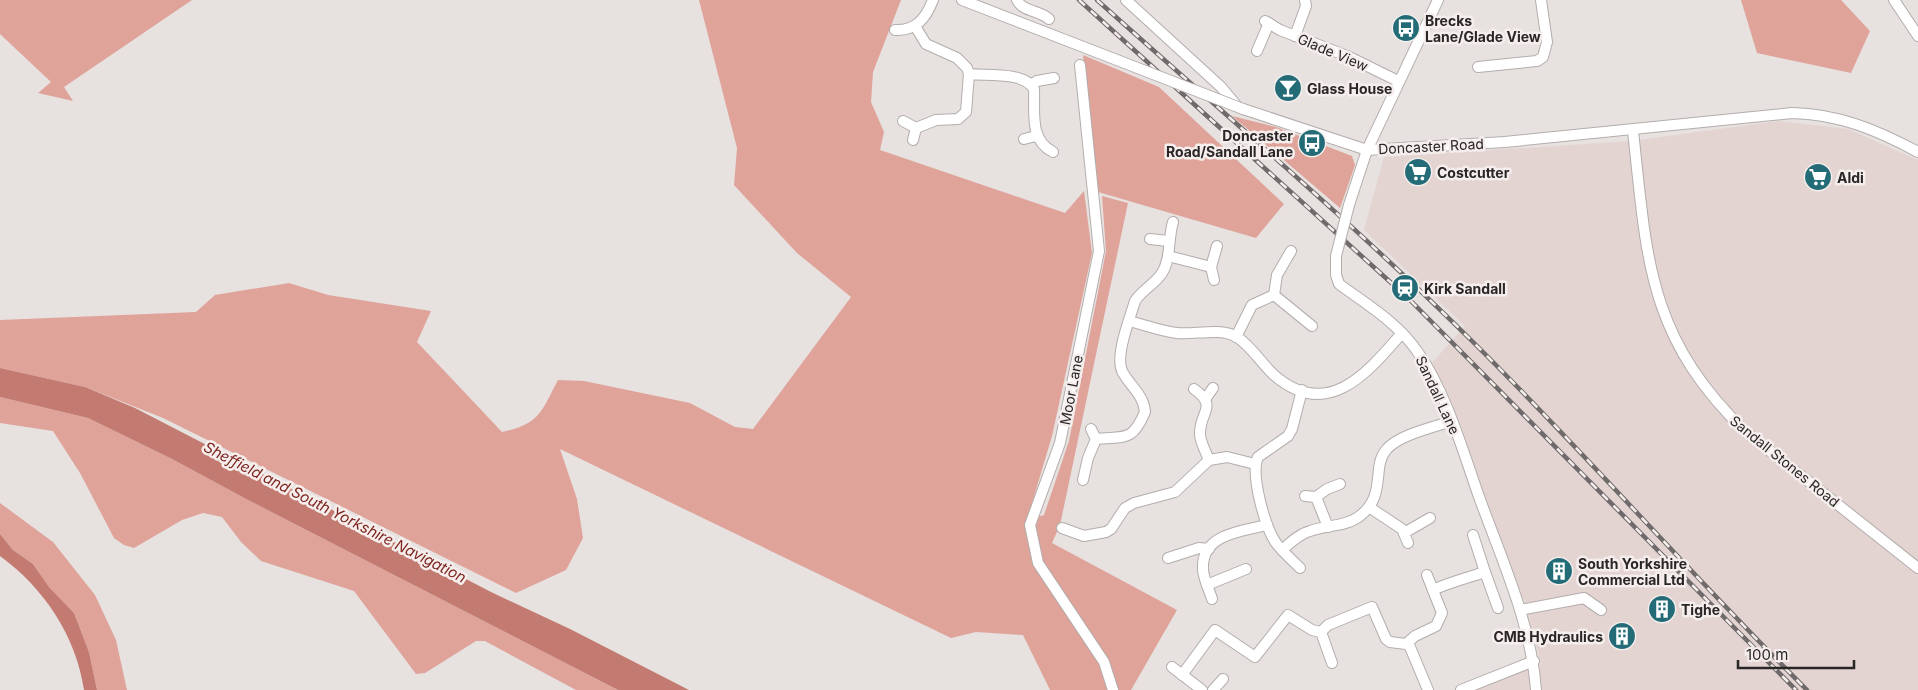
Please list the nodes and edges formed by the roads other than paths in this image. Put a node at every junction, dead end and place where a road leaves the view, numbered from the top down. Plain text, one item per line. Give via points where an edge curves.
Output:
1 (933, 0) edge
2 (1017, 0) edge
3 (1126, 0) edge
4 (1438, 0) edge
5 (1541, 0) edge
6 (1894, 0) edge
7 (967, 1) edge
8 (1308, 2) edge
9 (1049, 19) dead end
10 (1915, 23) edge
11 (915, 26) junction
12 (895, 30) dead end
13 (1295, 36) junction
14 (1918, 36) edge
15 (1257, 51) dead end
16 (1080, 65) dead end
17 (1478, 67) dead end
18 (969, 74) junction
19 (1054, 78) dead end
20 (1398, 81) junction
21 (1031, 84) junction
22 (1240, 108) junction
23 (903, 121) dead end
24 (916, 128) junction
25 (1633, 131) junction
26 (1036, 136) junction
27 (1024, 139) dead end
28 (913, 140) dead end
29 (1367, 150) junction
30 (1053, 152) dead end
31 (1918, 152) edge
32 (1173, 222) dead end
33 (1150, 239) dead end
34 (1168, 241) junction
35 (1217, 246) dead end
36 (1291, 251) dead end
37 (1168, 256) junction
38 (1211, 267) junction
39 (1214, 280) dead end
40 (1274, 295) junction
41 (1129, 321) junction
42 (1312, 326) dead end
43 (1402, 333) junction
44 (1236, 337) junction
45 (1213, 388) dead end
46 (1194, 389) dead end
47 (1302, 390) junction
48 (1206, 398) junction
49 (1452, 421) junction
50 (1092, 429) dead end
51 (1096, 440) junction
52 (1209, 460) junction
53 (1255, 464) junction
54 (1084, 480) dead end
55 (1340, 484) dead end
56 (1305, 496) dead end
57 (1316, 497) junction
58 (1369, 507) junction
59 (1430, 518) dead end
60 (1267, 525) junction
61 (1328, 527) junction
62 (1062, 528) dead end
63 (1404, 533) junction
64 (1080, 534) junction
65 (1473, 536) dead end
66 (1408, 543) dead end
67 (1075, 545) dead end
68 (1209, 549) junction
69 (1282, 550) junction
70 (1168, 558) dead end
71 (1300, 568) dead end
72 (1918, 568) edge
73 (1246, 569) dead end
74 (1485, 572) junction
75 (1427, 575) dead end
76 (1207, 585) junction
77 (1433, 590) junction
78 (1212, 599) dead end
79 (1498, 608) dead end
80 (1520, 610) junction
81 (1601, 610) dead end
82 (1321, 632) junction
83 (1406, 644) junction
84 (1534, 661) junction
85 (1332, 663) dead end
86 (1172, 667) dead end
87 (1182, 675) junction
88 (1223, 679) dead end
89 (1113, 690) edge
90 (1202, 690) edge
91 (1213, 690) edge
92 (1428, 690) edge
93 (1462, 690) edge
94 (1536, 690) edge

1 - 11 street
2 - 9 street via 1023,8
3 - 22 street via 1222,87
4 - 20 street, Sandall Lane
5 - 17 street via 1547,42 1543,56 1537,61
6 - 10 street
7 - 22 street, Doncaster Road, bridge
8 - 13 street
10 - 14 street
11 - 12 street via 903,31
11 - 18 street via 926,44 957,58 964,63
13 - 15 street, Glade View via 1267,22
13 - 20 street, Glade View
16 - 89 street, Moor Lane via 1099,251 1060,443 1030,525 1038,563 1104,662
18 - 21 street via 1018,78
18 - 24 street via 966,112 958,119 936,120
19 - 21 street
20 - 29 street, Sandall Lane
21 - 26 street via 1034,89
22 - 29 street, Doncaster Road
23 - 24 street
24 - 28 street
25 - 29 street, Doncaster Road
25 - 31 street, Doncaster Road via 1764,114 1807,113 1868,127
25 - 72 street, Sandall Stones Road via 1646,249 1654,288 1665,319 1693,373 1746,432
26 - 27 street
26 - 30 street
29 - 43 street, Sandall Lane, bridge via 1336,256 1336,275 1340,284
32 - 34 street
33 - 34 street
34 - 37 street
35 - 38 street
36 - 40 street via 1277,276
37 - 38 street
37 - 41 street via 1158,280 1139,294
38 - 39 street
40 - 42 street
40 - 44 street via 1252,305
41 - 44 street via 1174,332 1215,332
41 - 51 street via 1120,360 1122,370 1135,387 1145,412 1135,432 1128,436
43 - 47 street via 1356,382 1332,392
43 - 49 street, Sandall Lane via 1426,366
44 - 47 street via 1275,376
45 - 48 street
46 - 48 street
47 - 53 street via 1288,436 1258,457
48 - 52 street via 1207,409 1200,432
49 - 58 street via 1401,439 1386,450 1377,490
49 - 80 street, Sandall Lane
50 - 51 street
51 - 54 street
52 - 53 street via 1227,457
52 - 64 street via 1175,492 1125,508 1106,532 1091,536
53 - 60 street
55 - 57 street
56 - 57 street
57 - 61 street
58 - 61 street via 1346,523
58 - 63 street
59 - 63 street
60 - 68 street via 1226,534
60 - 69 street
61 - 69 street via 1302,534
62 - 64 street
63 - 66 street
64 - 67 street
65 - 74 street
68 - 70 street via 1199,548
68 - 76 street via 1203,568
69 - 71 street
73 - 76 street
74 - 77 street via 1455,579
74 - 79 street
75 - 77 street
76 - 78 street
77 - 83 street via 1442,613 1438,624
80 - 81 street via 1584,598
80 - 84 street, Sandall Lane
82 - 83 street via 1335,622 1372,607 1386,639
82 - 85 street
82 - 87 street via 1288,615 1255,657 1215,630
83 - 92 street
84 - 93 street
84 - 94 street, Sandall Lane
86 - 87 street
87 - 90 street
88 - 91 street

